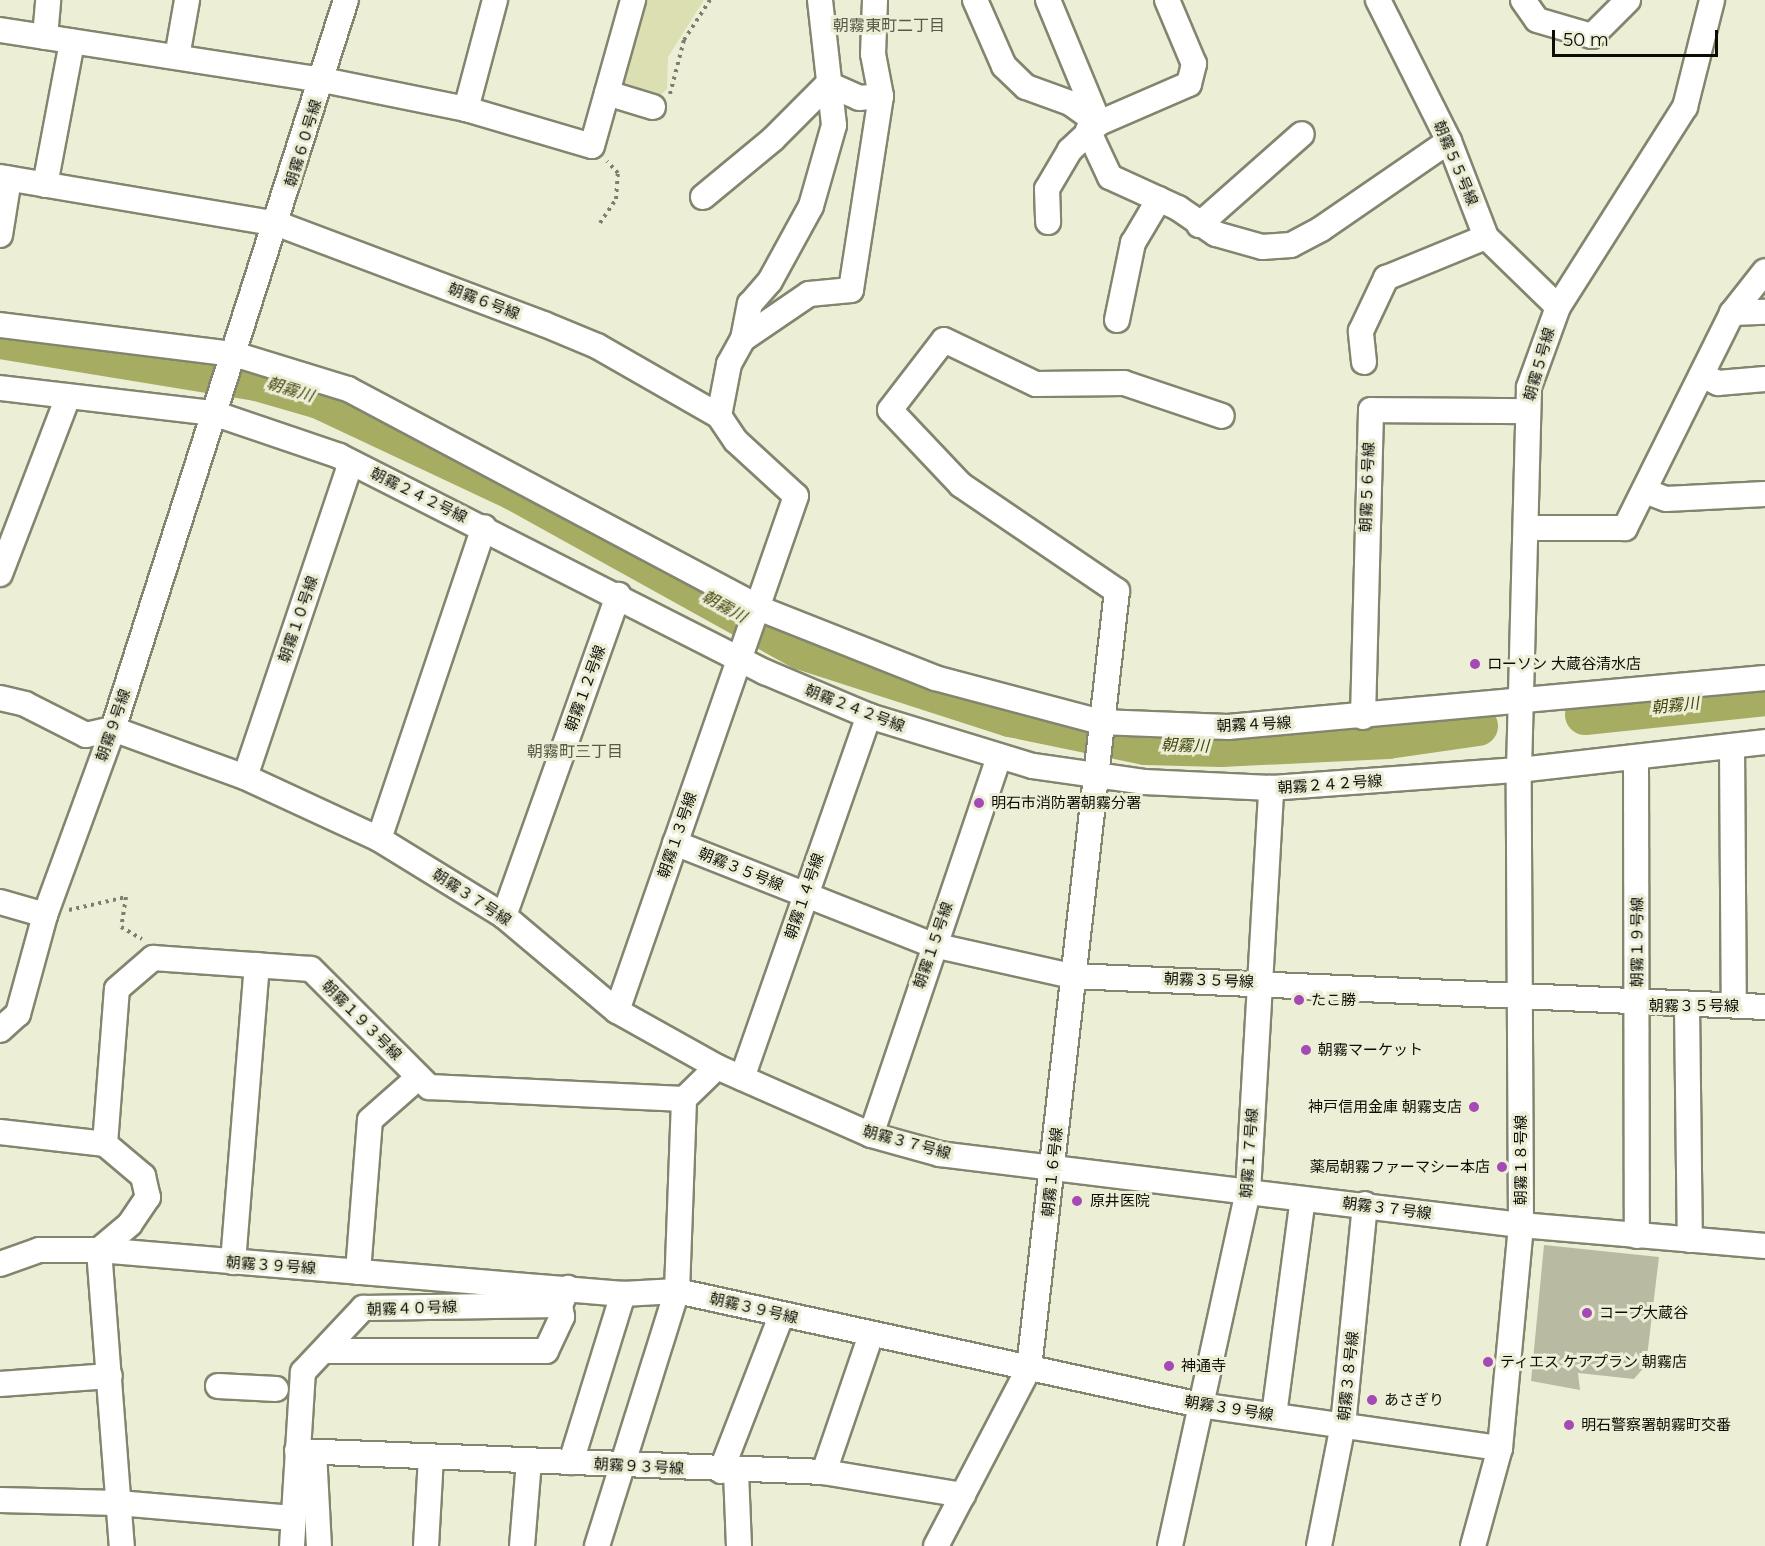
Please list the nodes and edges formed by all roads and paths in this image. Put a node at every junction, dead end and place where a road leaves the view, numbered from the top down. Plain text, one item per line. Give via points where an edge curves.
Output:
1 (48, 0) edge
2 (187, 0) edge
3 (346, 0) edge
4 (495, 0) edge
5 (633, 0) edge
6 (710, 0) edge
7 (820, 0) edge
8 (875, 0) edge
9 (975, 0) edge
10 (1048, 0) edge
11 (1167, 0) edge
12 (1378, 0) edge
13 (1523, 0) edge
14 (1628, 0) edge
15 (1713, 0) edge
16 (0, 30) edge
17 (45, 37) junction
18 (72, 42) junction
19 (177, 57) junction
20 (323, 80) junction
21 (828, 84) junction
22 (607, 93) junction
23 (881, 96) junction
24 (653, 106) joint
25 (466, 109) junction
26 (1093, 127) junction
27 (1302, 134) dead end
28 (1449, 141) junction
29 (592, 146) junction
30 (5, 178) edge
31 (45, 185) junction
32 (703, 197) dead end
33 (1159, 199) junction
34 (1048, 222) dead end
35 (600, 223) dead end
36 (278, 224) junction
37 (1199, 225) junction
38 (0, 235) edge
39 (1486, 237) junction
40 (1765, 271) edge
41 (1558, 307) junction
42 (1765, 312) edge
43 (1732, 313) junction
44 (1117, 320) dead end
45 (0, 326) edge
46 (743, 339) junction
47 (232, 359) junction
48 (1364, 362) dead end
49 (1702, 375) junction
50 (1765, 379) edge
51 (0, 388) edge
52 (68, 397) junction
53 (1525, 411) junction
54 (213, 413) junction
55 (719, 416) junction
56 (1222, 416) dead end
57 (351, 462) junction
58 (1645, 491) junction
59 (1765, 494) edge
60 (484, 527) junction
61 (1528, 528) junction
62 (0, 574) edge
63 (618, 595) junction
64 (760, 612) junction
65 (743, 650) junction
66 (1765, 678) edge
67 (0, 698) edge
68 (1521, 702) junction
69 (869, 716) junction
70 (1363, 717) junction
71 (113, 729) junction
72 (1099, 735) junction
73 (1765, 742) edge
74 (1732, 746) junction
75 (999, 757) junction
76 (1636, 757) junction
77 (1520, 770) junction
78 (245, 777) junction
79 (1094, 777) junction
80 (1271, 788) junction
81 (379, 839) junction
82 (675, 843) junction
83 (804, 894) junction
84 (0, 902) edge
85 (45, 915) junction
86 (504, 916) junction
87 (933, 945) junction
88 (153, 958) junction
89 (257, 965) junction
90 (1072, 976) junction
91 (1259, 981) junction
92 (1522, 998) junction
93 (1637, 1005) junction
94 (1687, 1005) junction
95 (1734, 1005) junction
96 (1765, 1007) edge
97 (617, 1011) junction
98 (0, 1030) edge
99 (717, 1066) junction
100 (419, 1077) junction
101 (742, 1078) junction
102 (684, 1100) junction
103 (0, 1132) edge
104 (871, 1135) junction
105 (105, 1144) junction
106 (1054, 1167) junction
107 (1248, 1192) junction
108 (1303, 1199) junction
109 (1365, 1204) junction
110 (1521, 1225) junction
111 (1637, 1236) junction
112 (1690, 1240) junction
113 (1765, 1246) edge
114 (99, 1250) junction
115 (233, 1262) junction
116 (0, 1264) edge
117 (358, 1272) junction
118 (677, 1291) junction
119 (622, 1294) junction
120 (564, 1296) junction
121 (782, 1314) junction
122 (871, 1335) junction
123 (325, 1351) junction
124 (1029, 1368) junction
125 (110, 1376) junction
126 (0, 1384) edge
127 (218, 1386) dead end
128 (276, 1389) dead end
129 (1200, 1405) junction
130 (1274, 1415) junction
131 (1343, 1425) junction
132 (1500, 1448) junction
133 (305, 1452) junction
134 (431, 1457) junction
135 (529, 1460) junction
136 (571, 1462) junction
137 (624, 1464) junction
138 (729, 1471) junction
139 (825, 1472) junction
140 (963, 1496) junction
141 (0, 1500) edge
142 (118, 1503) junction
143 (292, 1518) junction
144 (122, 1546) edge
145 (291, 1546) edge
146 (319, 1546) edge
147 (426, 1546) edge
148 (522, 1546) edge
149 (597, 1546) edge
150 (739, 1546) edge
151 (936, 1546) edge
152 (1170, 1546) edge
153 (1319, 1546) edge
154 (1473, 1546) edge

1 - 17 street
2 - 19 street
3 - 20 street
4 - 25 street
5 - 22 street
6 - 24 path via 684,40 670,78 674,91
7 - 21 street
8 - 23 street via 873,54
9 - 26 street via 1004,66 1026,87 1070,104
10 - 26 street
11 - 26 street via 1194,64 1189,84
12 - 28 street, 朝霧５５号線
13 - 14 street via 1537,20 1592,36 1624,9
15 - 41 street, 朝霧５号線 via 1685,107
16 - 17 street, 朝霧６０号線
17 - 18 street, 朝霧６０号線
18 - 19 street, 朝霧６０号線
18 - 31 street
19 - 20 street, 朝霧６０号線
20 - 25 street
20 - 36 street, 朝霧６０号線
21 - 23 street via 859,98
21 - 32 street via 774,139
21 - 46 street via 834,125 811,206 770,281 750,304
22 - 24 street
22 - 29 street
23 - 46 street via 851,290 809,294
25 - 29 street
26 - 33 street via 1110,177
26 - 34 street via 1047,189
27 - 37 street
28 - 37 street via 1291,245 1262,247
28 - 39 street, 朝霧５５号線
29 - 35 path via 618,173 616,200
30 - 31 street, 朝霧６号線
30 - 38 street
31 - 36 street, 朝霧６号線
33 - 37 street
33 - 44 street via 1134,243
36 - 47 street, 朝霧６０号線
36 - 55 street, 朝霧６号線 via 597,346
39 - 41 street, 朝霧５５号線
39 - 48 street via 1386,278 1361,331
40 - 43 street
41 - 53 street, 朝霧５号線 via 1545,334
42 - 43 street
43 - 49 street
45 - 47 street, 朝霧４号線
46 - 55 street via 729,364
47 - 54 street, 朝霧６０号線
47 - 64 street, 朝霧４号線 via 348,388
49 - 50 street via 1718,383
49 - 58 street
51 - 52 street, 朝霧２４２号線
52 - 54 street, 朝霧２４２号線
52 - 62 street
53 - 61 street, 朝霧５号線
53 - 70 street, 朝霧５６号線 via 1371,411
54 - 57 street, 朝霧２４２号線
54 - 71 street, 朝霧９号線
55 - 64 street, 朝霧６号線 via 736,441 796,496
56 - 72 street, 朝霧１６号線 via 1125,383 1036,384 944,340 890,410 961,485 1117,591
57 - 60 street, 朝霧２４２号線
57 - 78 street, 朝霧１０号線
58 - 59 street via 1666,499
58 - 61 street via 1625,528
60 - 63 street, 朝霧２４２号線
60 - 81 street
61 - 68 street, 朝霧５号線
63 - 65 street, 朝霧２４２号線
63 - 86 street, 朝霧１２号線
64 - 65 street, 朝霧１３号線
64 - 72 street, 朝霧４号線
65 - 69 street, 朝霧２４２号線
65 - 82 street, 朝霧１３号線
66 - 68 street, 朝霧４号線
67 - 71 street via 25,704 86,735
68 - 70 street, 朝霧４号線
68 - 77 street, 朝霧５号線
69 - 75 street, 朝霧２４２号線
69 - 83 street, 朝霧１４号線
70 - 72 street, 朝霧４号線
71 - 78 street, 朝霧３７号線
71 - 85 street, 朝霧９号線
72 - 79 street, 朝霧１６号線
73 - 74 street, 朝霧２４２号線
74 - 76 street, 朝霧２４２号線
74 - 95 street
75 - 79 street, 朝霧２４２号線
75 - 87 street, 朝霧１５号線
76 - 77 street, 朝霧２４２号線
76 - 93 street, 朝霧１９号線
77 - 80 street, 朝霧２４２号線
77 - 92 street, 朝霧１８号線
78 - 81 street, 朝霧３７号線
79 - 80 street, 朝霧２４２号線
79 - 90 street, 朝霧１６号線
80 - 91 street, 朝霧１７号線
81 - 86 street, 朝霧３７号線
82 - 83 street, 朝霧３５号線
82 - 97 street, 朝霧１３号線
83 - 87 street, 朝霧３５号線
83 - 101 street, 朝霧１４号線
84 - 85 street
85 - 88 path via 126,897 121,927 143,939
85 - 98 street, 朝霧９号線 via 18,1014
86 - 97 street, 朝霧３７号線
87 - 90 street, 朝霧３５号線
87 - 104 street, 朝霧１５号線
88 - 89 street, 朝霧１９３号線
88 - 105 street via 117,988
89 - 100 street, 朝霧１９３号線 via 311,969
89 - 115 street
90 - 91 street, 朝霧３５号線
90 - 106 street, 朝霧１６号線
91 - 92 street, 朝霧３５号線
91 - 107 street, 朝霧１７号線
92 - 93 street, 朝霧３５号線
92 - 110 street, 朝霧１８号線
93 - 94 street, 朝霧３５号線
93 - 111 street, 朝霧１９号線
94 - 95 street, 朝霧３５号線
94 - 112 street
95 - 96 street, 朝霧３５号線
97 - 99 street, 朝霧３７号線
99 - 101 street, 朝霧３７号線
99 - 102 street
100 - 102 street, 朝霧１９３号線 via 429,1087
100 - 117 street via 370,1120
101 - 104 street, 朝霧３７号線
102 - 118 street
103 - 105 street
104 - 106 street, 朝霧３７号線 via 940,1154
105 - 114 street via 143,1176 148,1197 130,1224
106 - 107 street, 朝霧３７号線
106 - 124 street, 朝霧１６号線
107 - 108 street, 朝霧３７号線
107 - 129 street, 朝霧１７号線
108 - 109 street, 朝霧３７号線
108 - 130 street
109 - 110 street, 朝霧３７号線
109 - 131 street, 朝霧３８号線
110 - 111 street, 朝霧３７号線
110 - 132 street, 朝霧１８号線
111 - 112 street, 朝霧３７号線
112 - 113 street, 朝霧３７号線
114 - 115 street, 朝霧３９号線
114 - 116 street, 朝霧３９号線 via 39,1250
114 - 125 street
115 - 117 street, 朝霧３９号線
117 - 120 street, 朝霧３９号線
118 - 119 street, 朝霧３９号線
118 - 121 street, 朝霧３９号線
118 - 137 street
119 - 120 street, 朝霧３９号線
119 - 136 street
120 - 123 street, 朝霧４０号線 via 363,1308
120 - 123 street via 562,1317 546,1351
121 - 122 street, 朝霧３９号線
121 - 138 street
122 - 124 street, 朝霧３９号線
122 - 139 street
123 - 133 street, 朝霧４０号線 via 303,1372
124 - 129 street, 朝霧３９号線
124 - 140 street, 朝霧１６号線
125 - 126 street
125 - 142 street
127 - 128 street
129 - 130 street, 朝霧３９号線
129 - 152 street, 朝霧１７号線
130 - 131 street, 朝霧３９号線
131 - 132 street, 朝霧３９号線
131 - 153 street, 朝霧３８号線
132 - 154 street, 朝霧１８号線
133 - 134 street, 朝霧９３号線
133 - 143 street, 朝霧４０号線
133 - 146 street
134 - 135 street, 朝霧９３号線
134 - 147 street
135 - 136 street, 朝霧９３号線
135 - 148 street
136 - 137 street, 朝霧９３号線
137 - 138 street, 朝霧９３号線
137 - 149 street
138 - 139 street, 朝霧９３号線
138 - 150 street
139 - 140 street, 朝霧９３号線
140 - 151 street, 朝霧１６号線
141 - 142 street
142 - 143 street
142 - 144 street
143 - 145 street, 朝霧４０号線

